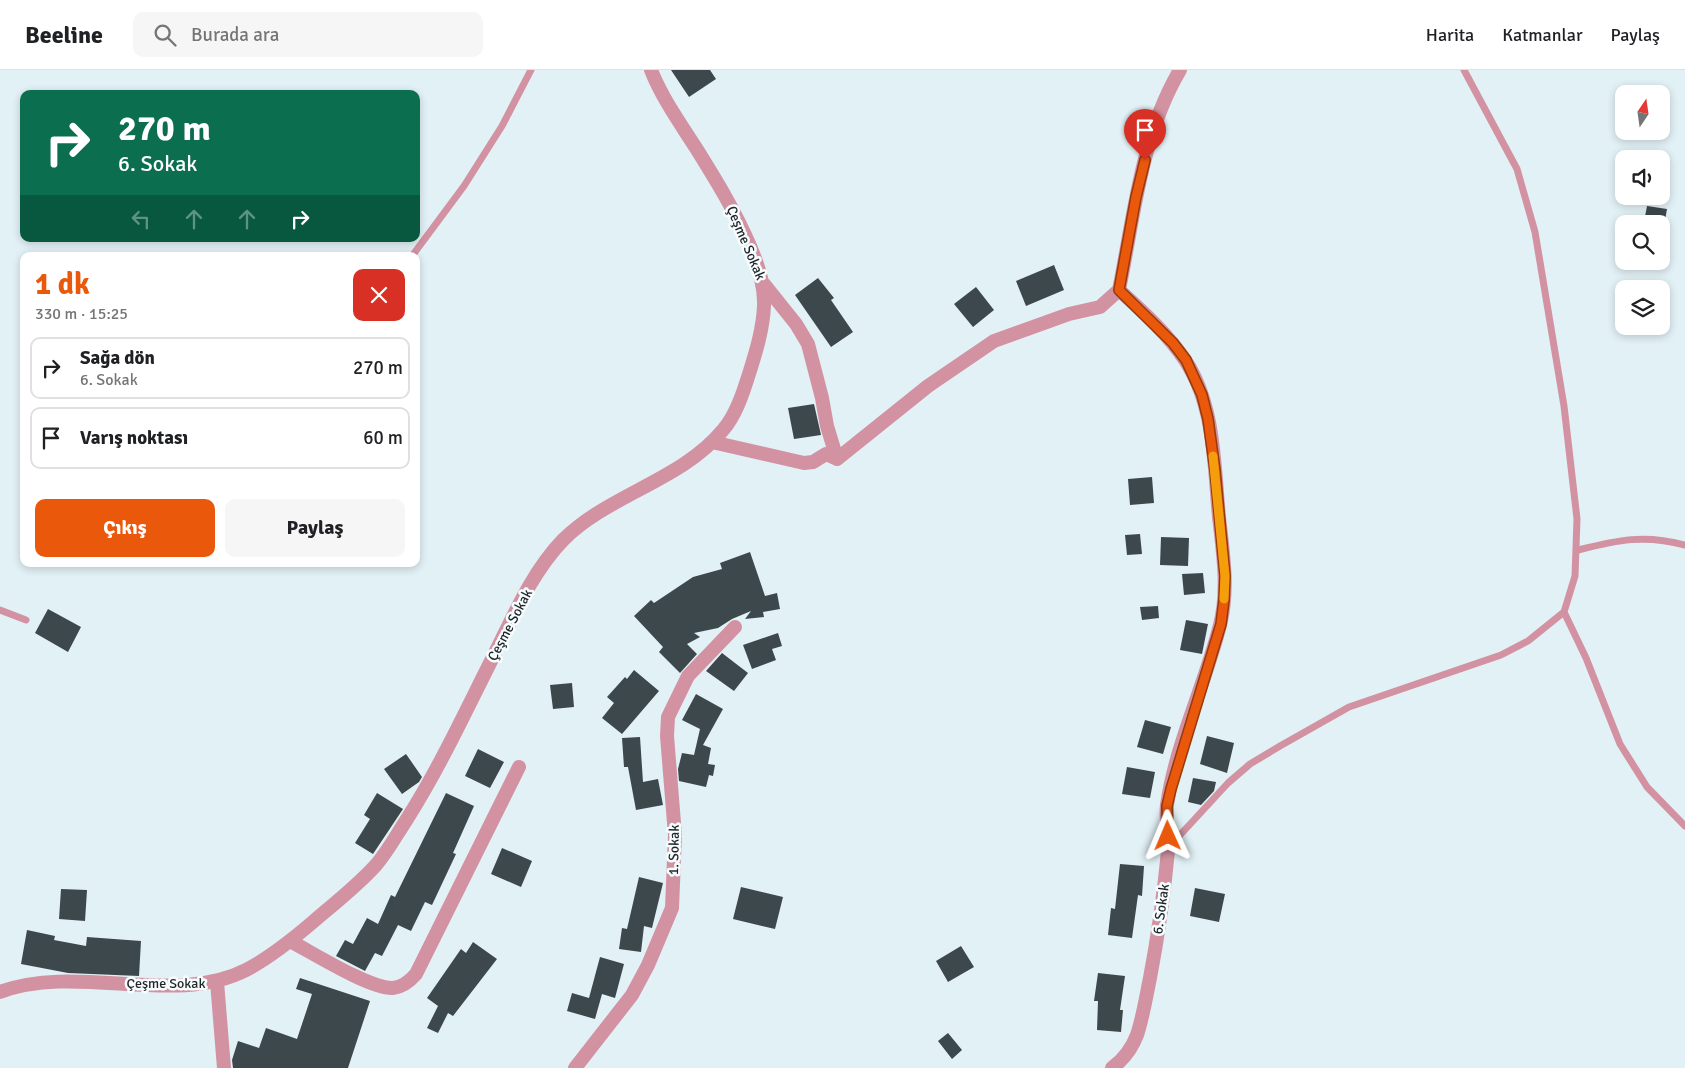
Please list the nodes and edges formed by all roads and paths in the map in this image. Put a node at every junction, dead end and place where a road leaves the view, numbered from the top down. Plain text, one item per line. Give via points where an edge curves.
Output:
1 (531, 70) edge
2 (651, 70) edge
3 (1180, 70) edge
4 (1464, 70) edge
5 (415, 252) edge
6 (764, 284) junction
7 (1119, 290) junction
8 (712, 442) junction
9 (837, 459) junction
10 (1685, 545) edge
11 (1578, 550) junction
12 (0, 610) edge
13 (1564, 612) junction
14 (26, 620) dead end
15 (736, 627) dead end
16 (519, 767) dead end
17 (1685, 826) edge
18 (1169, 848) junction
19 (290, 941) junction
20 (217, 982) junction
21 (0, 992) edge
22 (224, 1068) edge
23 (575, 1068) edge
24 (1112, 1068) edge

1 - 5 lane via 502,126 464,186
2 - 6 street, Çeşme Sokak via 672,111 740,222
3 - 7 street via 1150,142
4 - 11 lane via 1517,169 1535,232 1564,406
6 - 8 street, Çeşme Sokak via 762,325 744,389 725,429
6 - 9 street via 808,344
7 - 9 street via 1100,307 1069,314 994,341 928,386
7 - 18 street, 6. Sokak via 1173,343 1186,360 1202,395 1215,470 1223,554 1221,624 1171,789 1166,823
8 - 9 street via 804,463 826,454
8 - 19 street, Çeşme Sokak via 673,470 582,523 551,553 421,796 391,844 346,894
10 - 11 lane via 1640,538
11 - 13 lane via 1575,576
12 - 14 lane
13 - 17 lane via 1620,744 1647,787
13 - 18 lane via 1528,640 1501,655 1348,707 1280,746 1250,764 1228,783
15 - 23 street, 1. Sokak via 688,676 668,717 675,835 672,908 632,995
16 - 19 street via 416,974 406,984 393,988 379,985
18 - 24 street, 6. Sokak via 1155,955 1144,1007 1129,1051
19 - 20 street, Çeşme Sokak via 256,964
20 - 21 street, Çeşme Sokak via 65,981 21,985
20 - 22 street

